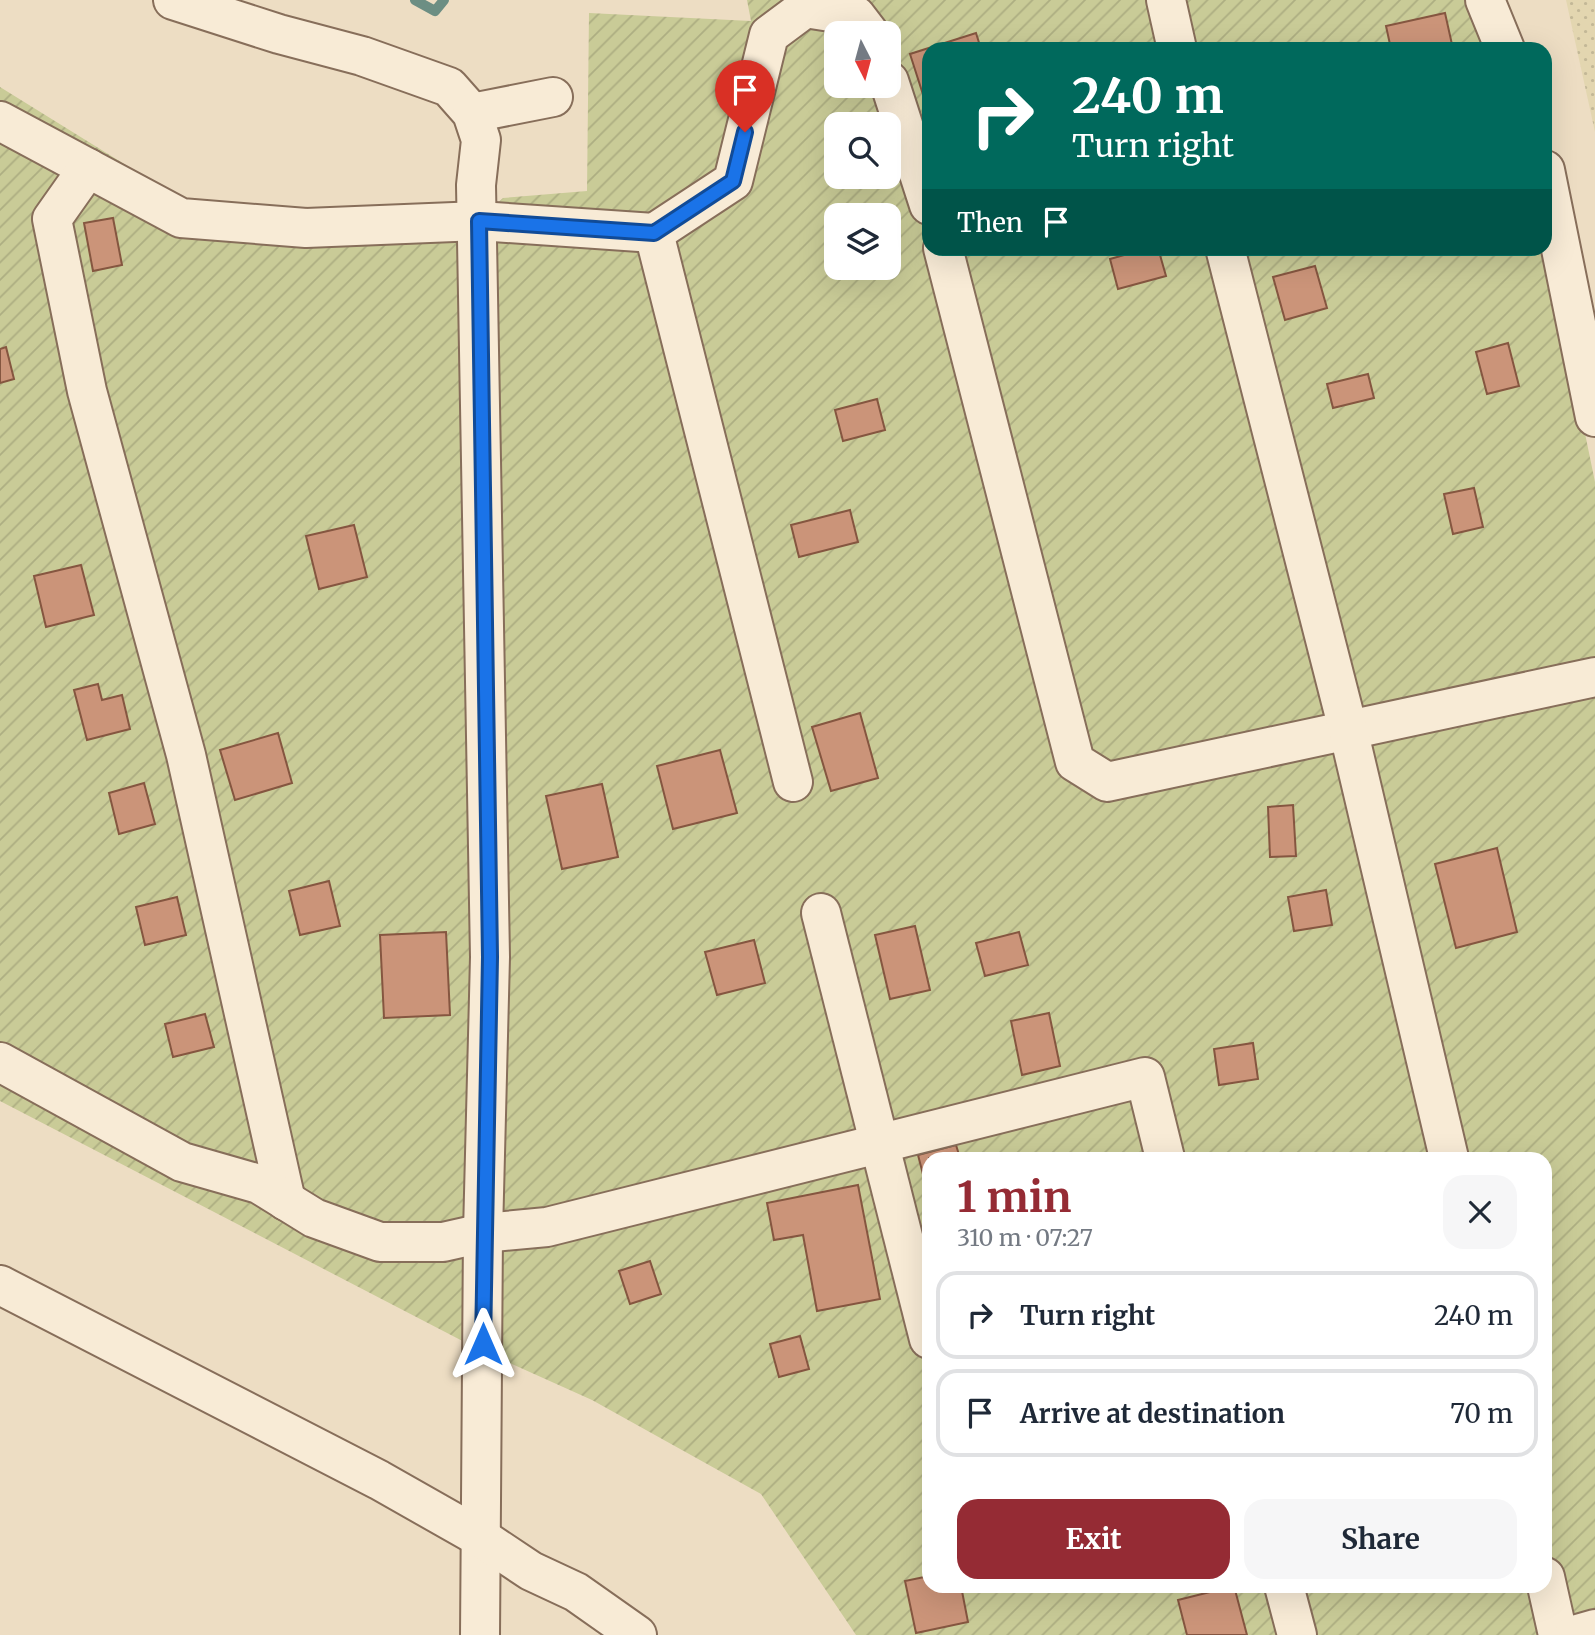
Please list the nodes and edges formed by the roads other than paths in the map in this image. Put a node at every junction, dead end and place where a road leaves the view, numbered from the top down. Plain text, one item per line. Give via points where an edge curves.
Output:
1 (173, 0) edge
2 (1166, 0) edge
3 (1485, 0) edge
4 (811, 4) edge
5 (860, 21) edge
6 (1175, 42) edge
7 (1502, 42) edge
8 (553, 97) dead end
9 (894, 98) edge
10 (472, 113) junction
11 (0, 121) edge
12 (88, 168) junction
13 (922, 183) edge
14 (1552, 204) edge
15 (479, 221) junction
16 (654, 233) junction
17 (945, 256) edge
18 (1227, 256) edge
19 (1595, 416) edge
20 (1595, 677) edge
21 (1348, 729) junction
22 (793, 782) dead end
23 (821, 912) dead end
24 (0, 1062) edge
25 (880, 1144) junction
26 (1164, 1152) edge
27 (1448, 1152) edge
28 (286, 1201) junction
29 (482, 1233) junction
30 (0, 1285) edge
31 (922, 1311) edge
32 (483, 1539) junction
33 (1286, 1593) edge
34 (1549, 1593) edge
35 (1595, 1629) edge
36 (480, 1635) edge
37 (637, 1635) edge
38 (1297, 1635) edge
39 (1558, 1635) edge
40 (1574, 1635) edge

1 - 10 street via 409,71 449,88
2 - 6 street
3 - 7 street
4 - 5 street
4 - 16 street via 769,34 733,181
8 - 10 street
9 - 13 street
10 - 15 street via 481,141 476,185
11 - 12 street
12 - 15 street via 181,218 306,228
12 - 28 street via 52,219 87,391 186,755
14 - 19 street
15 - 16 street
15 - 29 street via 490,957
16 - 22 street
17 - 21 street via 1075,762 1107,782
18 - 21 street
20 - 21 street
21 - 27 street
23 - 25 street
24 - 28 street via 182,1162 259,1185
25 - 26 street via 1145,1077
25 - 29 street via 547,1227
25 - 31 street
28 - 29 street via 314,1218 380,1242 443,1242
29 - 32 street
30 - 32 street via 379,1480
32 - 36 street
32 - 37 street via 531,1571 576,1592
33 - 38 street
34 - 39 street
35 - 40 street

